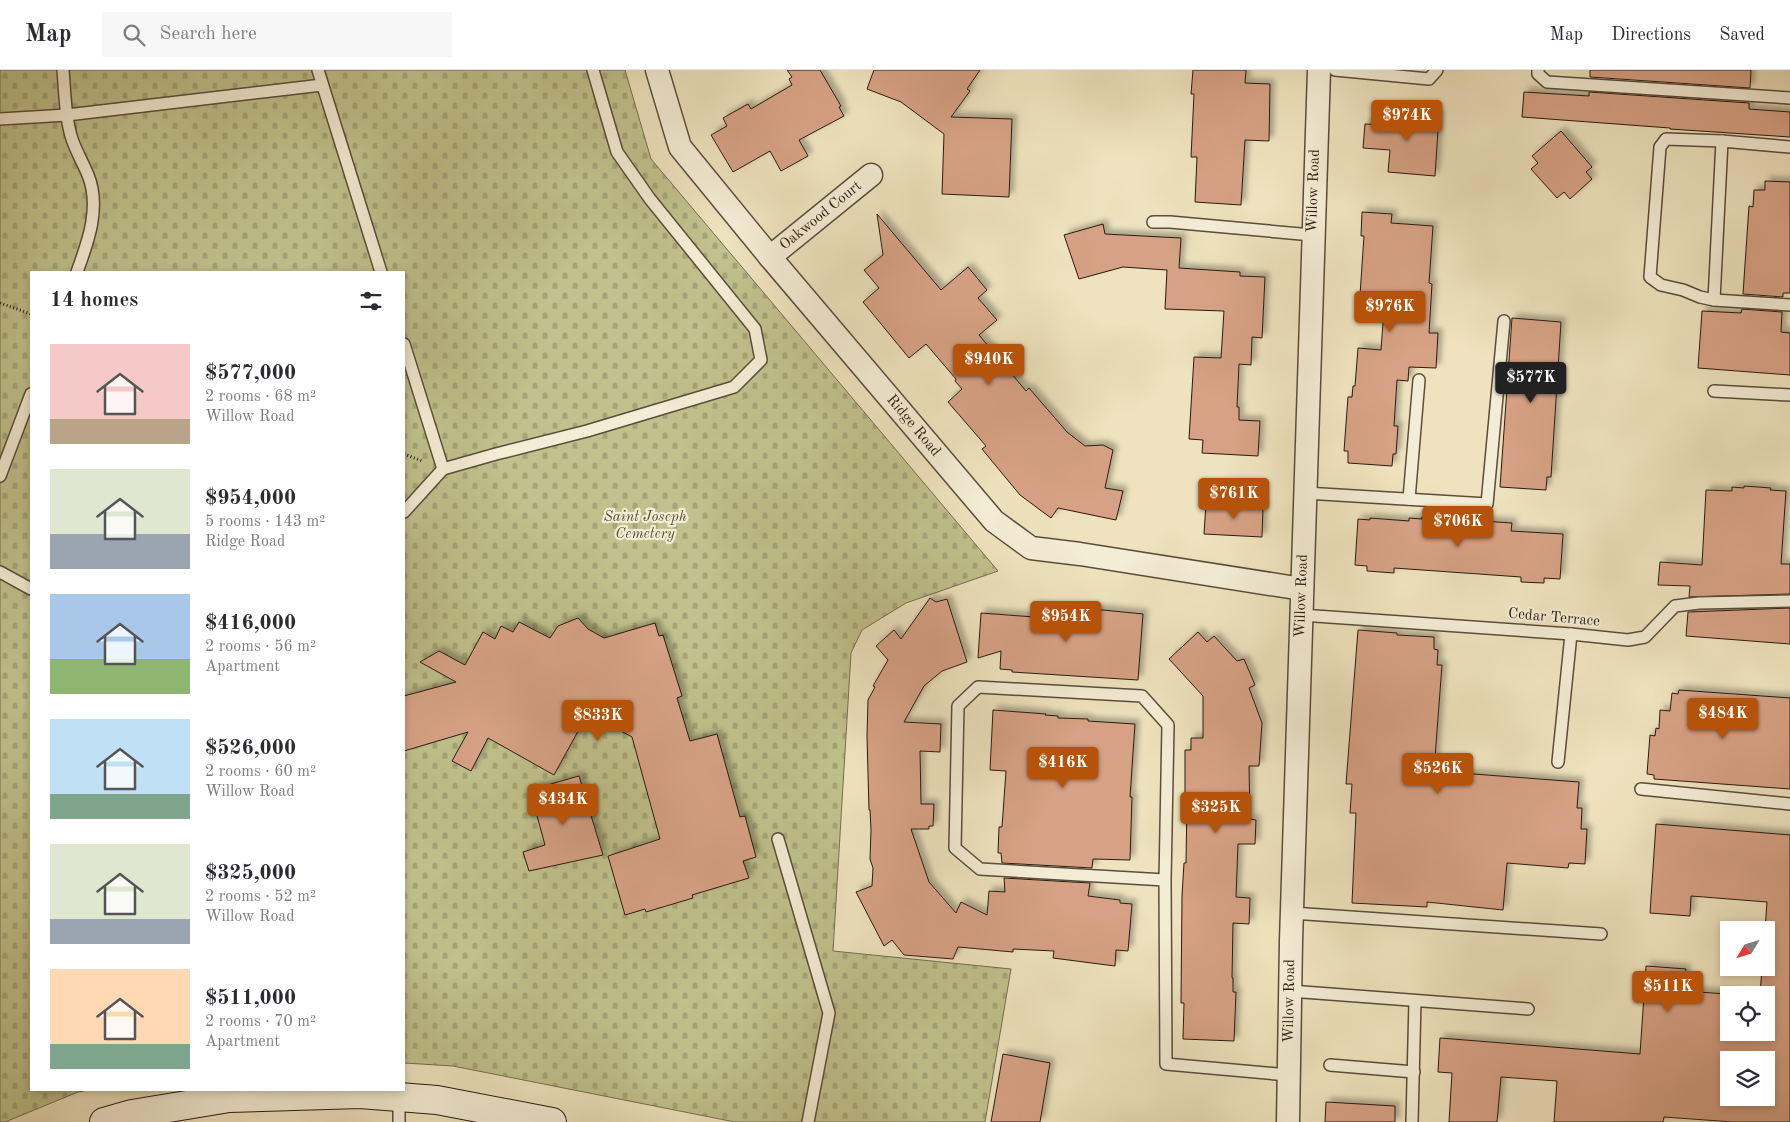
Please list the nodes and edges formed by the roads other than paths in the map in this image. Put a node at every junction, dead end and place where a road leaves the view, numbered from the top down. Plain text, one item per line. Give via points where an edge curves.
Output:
1 (62, 70) edge
2 (318, 70) edge
3 (593, 70) edge
4 (657, 70) edge
5 (1318, 70) edge
6 (1335, 70) edge
7 (1436, 70) edge
8 (1538, 70) edge
9 (322, 85) junction
10 (1790, 98) edge
11 (67, 115) junction
12 (0, 119) edge
13 (1722, 141) junction
14 (1790, 146) edge
15 (871, 175) dead end
16 (1153, 222) dead end
17 (1312, 235) junction
18 (770, 257) junction
19 (77, 271) edge
20 (381, 271) edge
21 (1714, 300) junction
22 (1790, 305) edge
23 (1504, 321) dead end
24 (405, 347) edge
25 (1419, 380) dead end
26 (1714, 391) dead end
27 (1790, 395) edge
28 (30, 397) edge
29 (443, 469) junction
30 (0, 476) edge
31 (1305, 493) junction
32 (1409, 499) junction
33 (405, 511) edge
34 (0, 572) edge
35 (30, 588) edge
36 (1302, 589) junction
37 (1790, 602) edge
38 (1301, 615) junction
39 (1571, 634) junction
40 (1558, 762) dead end
41 (1641, 789) dead end
42 (1790, 804) edge
43 (778, 839) dead end
44 (1165, 880) junction
45 (1292, 913) junction
46 (1601, 934) dead end
47 (1290, 991) junction
48 (1415, 1000) junction
49 (1528, 1009) dead end
50 (1330, 1065) dead end
51 (1414, 1072) junction
52 (1288, 1075) junction
53 (360, 1092) edge
54 (399, 1103) edge
55 (482, 1115) edge
56 (133, 1118) edge
57 (104, 1122) edge
58 (552, 1122) edge
59 (808, 1122) edge
60 (1288, 1122) edge
61 (1412, 1122) edge

1 - 11 lane
2 - 9 lane
3 - 29 lane via 617,152 650,199 755,329 761,360 734,387
4 - 18 street, Ridge Road via 680,147
5 - 17 street, Willow Road
6 - 7 lane via 1429,79
8 - 10 lane via 1547,82
9 - 11 lane
9 - 20 lane
11 - 12 lane
11 - 19 lane via 72,139 89,177 94,211 88,244
13 - 14 lane
13 - 21 lane
13 - 21 lane via 1666,139 1660,146 1650,276 1661,285
15 - 18 street, Oakwood Court
16 - 17 lane
17 - 31 street, Willow Road
18 - 36 street, Ridge Road via 994,521 1031,548
21 - 22 lane
23 - 32 lane via 1487,504
24 - 29 lane
25 - 32 lane
26 - 27 lane
28 - 30 lane
29 - 33 lane
31 - 32 lane
31 - 36 street, Willow Road
34 - 35 lane
36 - 38 street, Willow Road
37 - 39 lane, Cedar Terrace via 1675,606 1645,637 1628,640
38 - 39 lane, Cedar Terrace
38 - 45 street, Willow Road
39 - 40 lane
41 - 42 lane
43 - 59 lane via 829,1013
44 - 44 lane via 1168,725 1142,696 978,687 958,706 955,848 980,869
44 - 52 lane via 1166,1064
45 - 46 lane
45 - 47 street, Willow Road
47 - 48 lane
47 - 52 street, Willow Road
48 - 49 lane
48 - 51 lane
50 - 51 lane
51 - 61 lane
52 - 60 street, Willow Road
53 - 54 street
53 - 56 street via 229,1098
54 - 55 street via 437,1100
55 - 58 street
56 - 57 street

